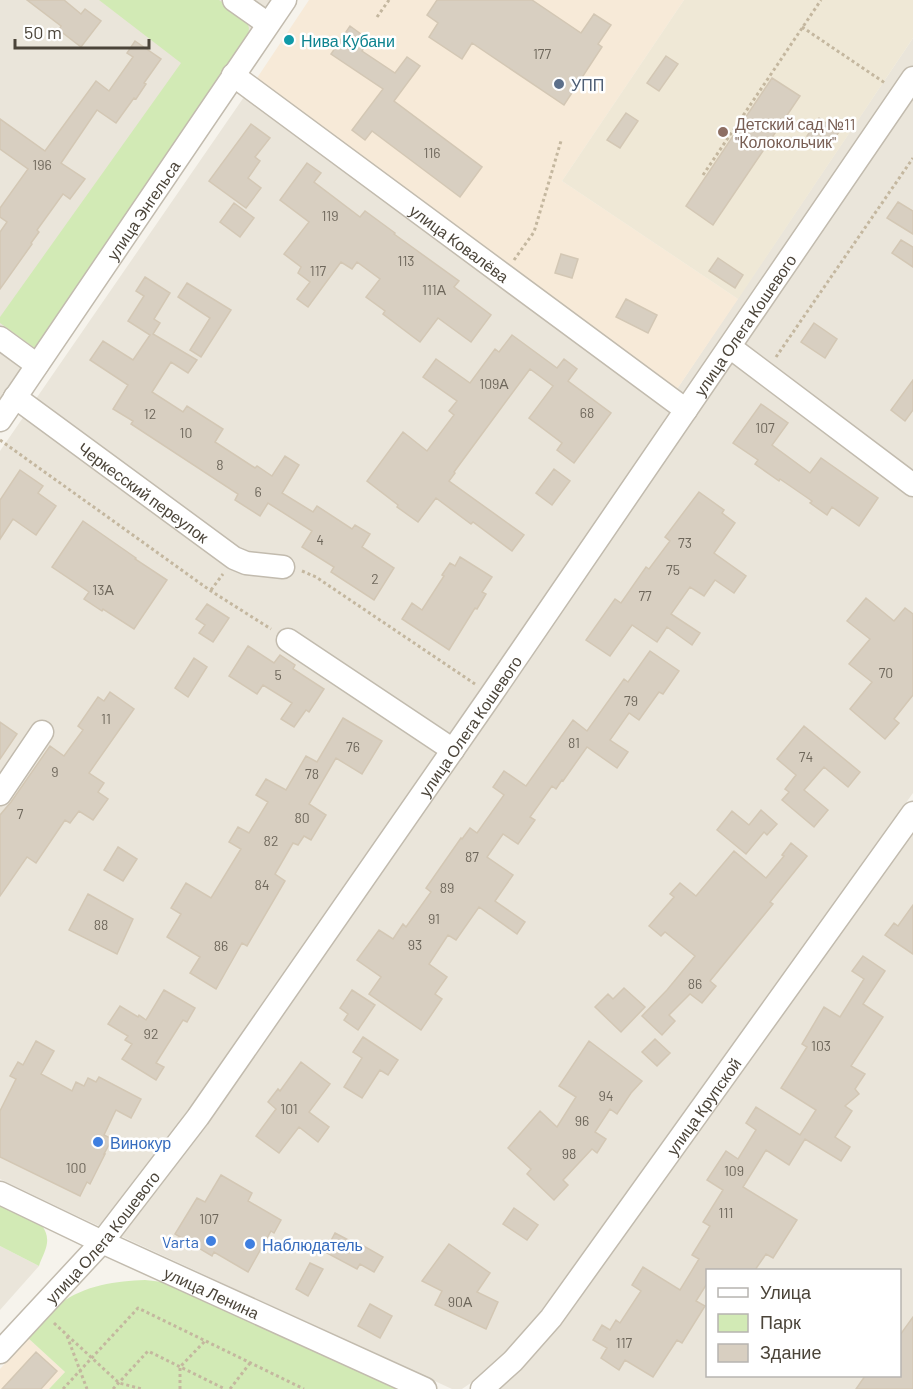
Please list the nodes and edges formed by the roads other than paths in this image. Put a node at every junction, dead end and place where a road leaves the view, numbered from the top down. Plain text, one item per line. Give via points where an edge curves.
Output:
1 (234, 0) edge
2 (285, 0) edge
3 (268, 24) junction
4 (233, 75) junction
5 (907, 86) edge
6 (0, 338) edge
7 (730, 347) junction
8 (37, 364) junction
9 (15, 397) junction
10 (686, 410) junction
11 (0, 420) edge
12 (913, 485) edge
13 (283, 567) road end
14 (288, 640) road end
15 (42, 732) dead end
16 (453, 750) junction
17 (0, 794) edge
18 (913, 813) edge
19 (0, 1193) edge
20 (102, 1242) junction
21 (0, 1352) edge
22 (425, 1389) edge
23 (482, 1389) edge

1 - 3 street
2 - 3 street, улица Энгельса
3 - 4 street, улица Энгельса
4 - 8 street, улица Энгельса
4 - 10 street, улица Ковалёва
5 - 7 street, улица Олега Кошевого
6 - 8 street
7 - 10 street, улица Олега Кошевого
7 - 12 street
8 - 9 street, улица Энгельса
9 - 11 street, улица Энгельса
9 - 13 street, Черкесский переулок via 234,558
10 - 16 street, улица Олега Кошевого
14 - 16 street
15 - 17 street
16 - 20 street, улица Олега Кошевого via 198,1117
18 - 23 street, улица Крупской via 550,1318 519,1355
19 - 20 street, улица Ленина
20 - 21 street, улица Олега Кошевого
20 - 22 street, улица Ленина

